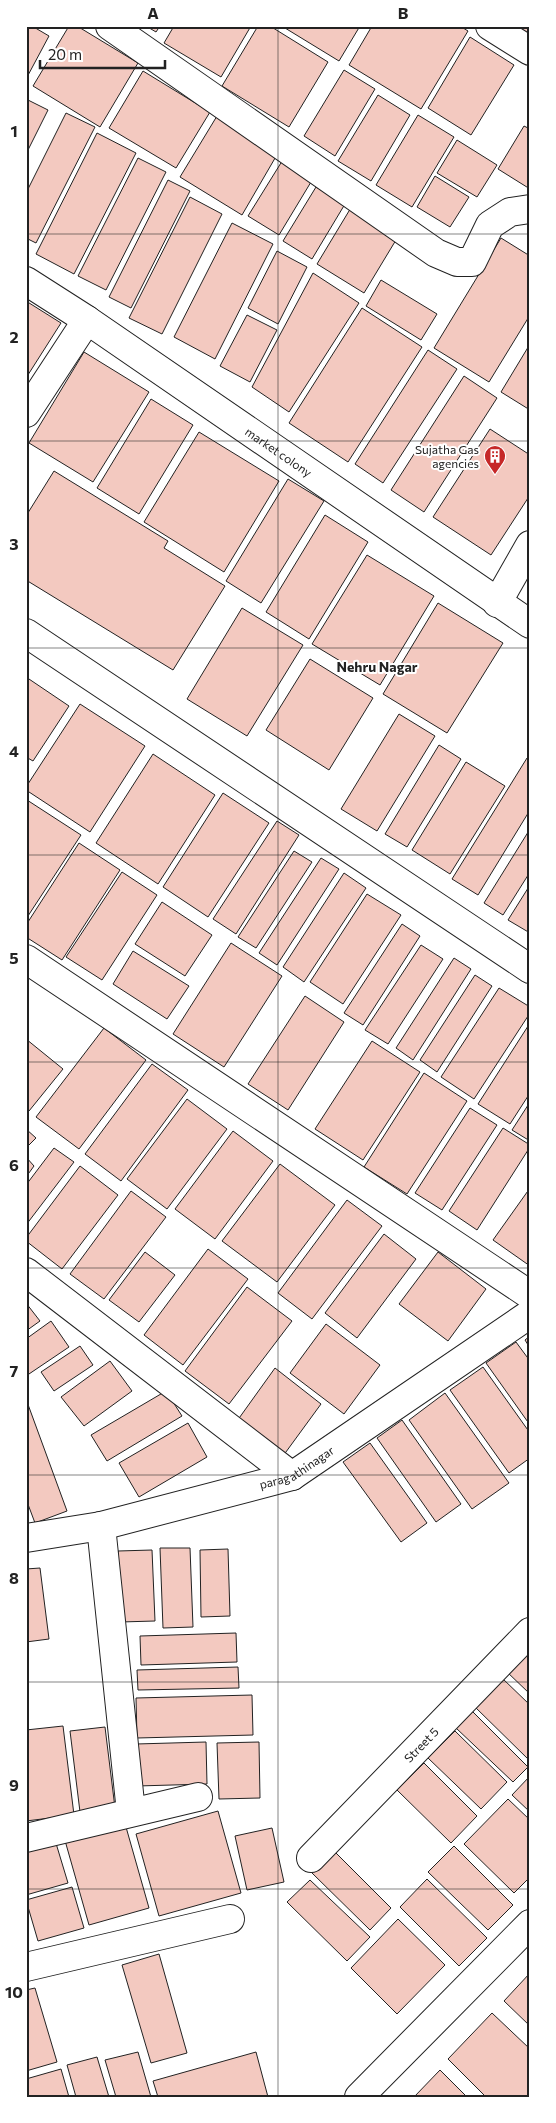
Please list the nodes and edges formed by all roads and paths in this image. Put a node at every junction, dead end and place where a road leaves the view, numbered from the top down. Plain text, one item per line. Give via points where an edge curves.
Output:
1 (110, 26) edge
2 (490, 26) edge
3 (530, 51) edge
4 (530, 209) edge
5 (26, 281) edge
6 (87, 320) junction
7 (26, 413) edge
8 (530, 545) edge
9 (497, 603) junction
10 (530, 624) edge
11 (26, 633) edge
12 (26, 959) edge
13 (530, 969) edge
14 (26, 1272) edge
15 (530, 1295) edge
16 (530, 1314) edge
17 (292, 1476) junction
18 (101, 1526) junction
19 (26, 1538) edge
20 (530, 1632) edge
21 (198, 1797) dead end
22 (131, 1812) junction
23 (26, 1838) edge
24 (312, 1858) dead end
25 (230, 1919) dead end
26 (530, 1924) edge
27 (26, 1967) edge
28 (359, 2097) edge

1 - 4 street via 436,253 457,262 472,262 490,225 510,212
2 - 3 street
5 - 6 street, market colony
6 - 7 street
6 - 9 street, market colony
8 - 9 street
9 - 10 street, market colony
11 - 13 street
12 - 15 street
14 - 17 street
16 - 17 street, paragathinagar
17 - 18 street, paragathinagar
18 - 19 street, paragathinagar
18 - 22 street
20 - 24 street, Street 5
21 - 22 street
22 - 23 street
25 - 27 street
26 - 28 street

